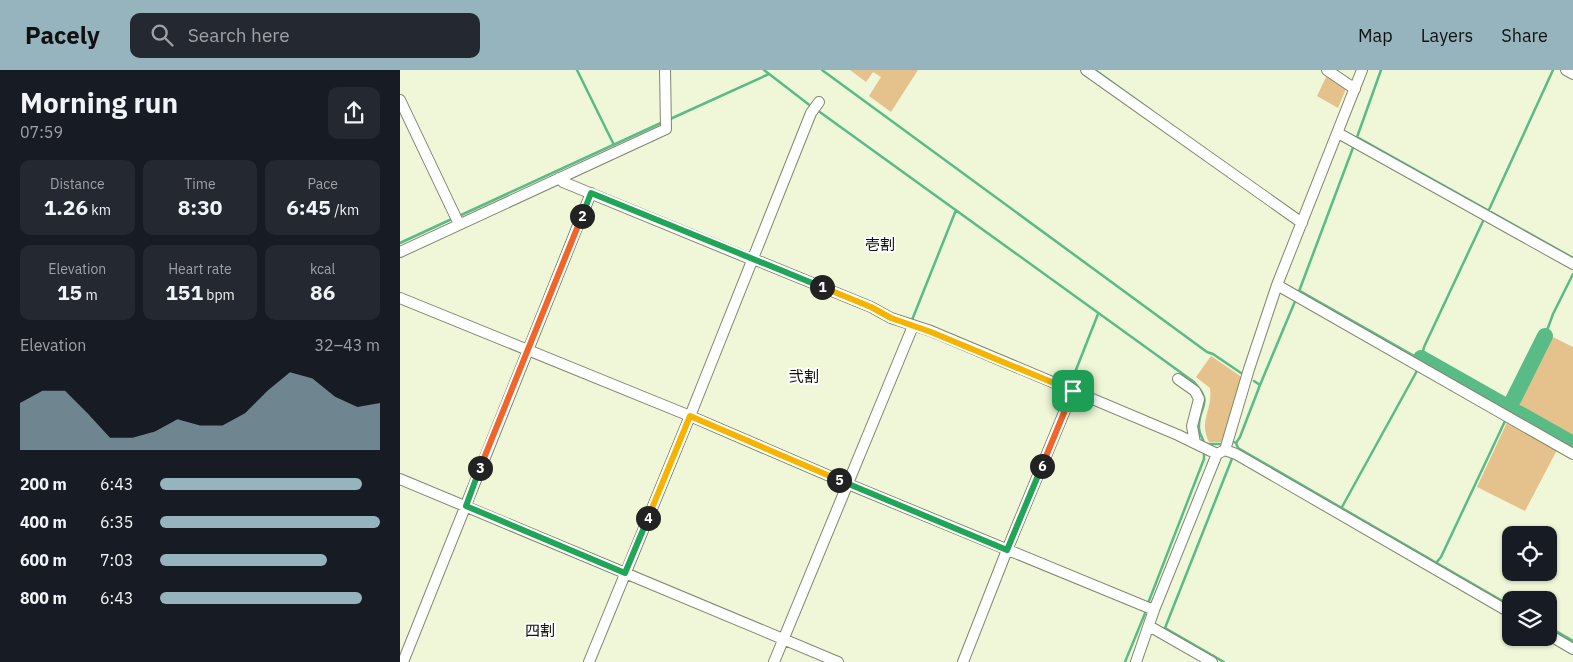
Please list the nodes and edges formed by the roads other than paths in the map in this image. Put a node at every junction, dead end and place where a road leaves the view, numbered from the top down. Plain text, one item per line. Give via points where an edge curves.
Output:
1 (665, 70) edge
2 (1086, 70) edge
3 (1327, 70) edge
4 (1362, 70) edge
5 (1566, 70) edge
6 (1573, 74) edge
7 (1352, 87) junction
8 (400, 100) edge
9 (816, 106) dead end
10 (1338, 133) junction
11 (559, 178) junction
12 (590, 195) junction
13 (457, 220) junction
14 (1300, 222) junction
15 (400, 252) edge
16 (753, 260) junction
17 (1573, 264) edge
18 (1277, 285) junction
19 (400, 298) edge
20 (912, 329) junction
21 (526, 351) junction
22 (1178, 379) dead end
23 (1072, 394) junction
24 (687, 415) junction
25 (1216, 450) junction
26 (1573, 454) edge
27 (400, 479) edge
28 (848, 484) junction
29 (464, 508) junction
30 (1007, 550) junction
31 (625, 573) junction
32 (1149, 608) junction
33 (1502, 608) edge
34 (1149, 626) junction
35 (784, 639) junction
36 (1557, 640) edge
37 (1573, 649) edge
38 (401, 662) edge
39 (589, 662) edge
40 (774, 662) edge
41 (838, 662) edge
42 (962, 662) edge
43 (1136, 662) edge
44 (1212, 662) edge

1 - 11 street via 666,130
2 - 14 street
3 - 7 street
4 - 7 street
5 - 6 street
7 - 10 street
8 - 13 street
9 - 16 street
10 - 14 street
10 - 17 street
11 - 12 street
11 - 13 street
12 - 16 street
12 - 21 street
13 - 15 street
14 - 18 street
16 - 20 street via 871,307
16 - 24 street
18 - 25 street via 1249,369
18 - 26 street
19 - 21 street
20 - 23 street via 940,335
20 - 28 street
21 - 24 street
21 - 29 street
22 - 25 street via 1195,391 1199,399 1192,426
23 - 25 street
23 - 30 street
24 - 28 street
24 - 31 street
25 - 32 street
25 - 33 street
27 - 29 street
28 - 30 street
28 - 35 street
29 - 31 street
29 - 38 street
30 - 32 street
30 - 42 street
31 - 35 street
31 - 39 street
32 - 34 street
34 - 43 street
34 - 44 street
35 - 40 street
35 - 41 street
36 - 37 street

